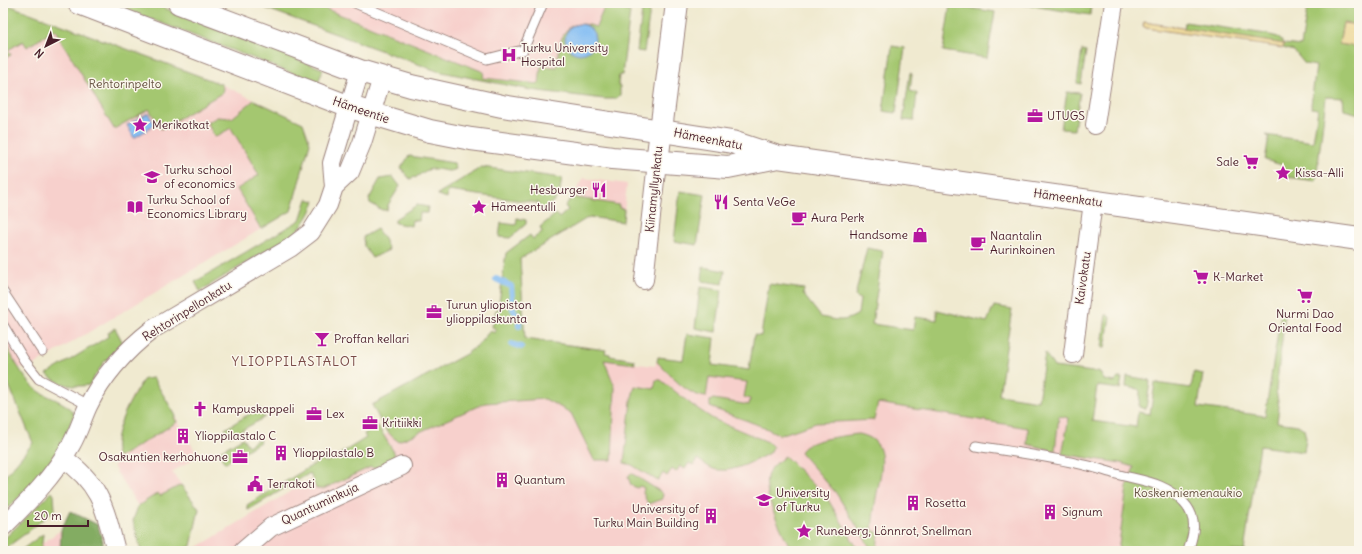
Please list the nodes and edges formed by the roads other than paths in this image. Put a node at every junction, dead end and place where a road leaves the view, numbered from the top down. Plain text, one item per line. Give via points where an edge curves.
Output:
1 (79, 3) edge
2 (179, 3) edge
3 (355, 3) edge
4 (543, 3) edge
5 (677, 3) edge
6 (1114, 3) edge
7 (360, 72) junction
8 (382, 78) junction
9 (350, 107) junction
10 (372, 114) junction
11 (1095, 126) dead end
12 (660, 131) junction
13 (778, 157) junction
14 (657, 162) junction
15 (334, 187) junction
16 (1093, 202) junction
17 (1359, 239) edge
18 (644, 280) dead end
19 (3, 292) edge
20 (3, 324) edge
21 (42, 351) dead end
22 (1073, 354) dead end
23 (88, 405) junction
24 (976, 446) dead end
25 (63, 458) junction
26 (402, 466) dead end
27 (3, 526) edge
28 (116, 551) edge
29 (243, 551) edge
30 (1188, 551) edge

1 - 9 main road, Hämeentie
2 - 7 main road
3 - 4 lane via 487,59 523,50
5 - 12 main road, Kiinamyllynkatu
6 - 11 street
7 - 8 main road
7 - 9 street, Rehtorinpellonkatu
8 - 10 street, Rehtorinpellonkatu
8 - 12 main road via 502,106
9 - 10 main road, Hämeentie
9 - 15 street, Rehtorinpellonkatu via 332,163
10 - 14 main road, Hämeentie via 430,132 471,139
10 - 15 street, Rehtorinpellonkatu via 350,172
12 - 13 main road, Hämeenkatu via 732,142
12 - 14 main road, Kiinamyllynkatu
13 - 14 main road, Hämeenkatu via 728,167
13 - 16 main road, Hämeenkatu
14 - 18 street, Kiinamyllynkatu
15 - 23 street, Rehtorinpellonkatu via 328,204 311,232 290,248 142,338 123,355 104,378
16 - 17 main road, Hämeenkatu
16 - 22 street, Kaivokatu
19 - 21 lane
20 - 23 lane via 24,360 39,379
23 - 25 street, Rehtorinpellonkatu via 72,444
24 - 30 lane via 1085,465 1146,480 1167,488 1185,503 1190,511 1194,532
25 - 27 street, Rehtorinpellonkatu via 54,472
25 - 28 street via 78,468 94,487 105,509
26 - 29 street, Quantuminkuja via 271,526

